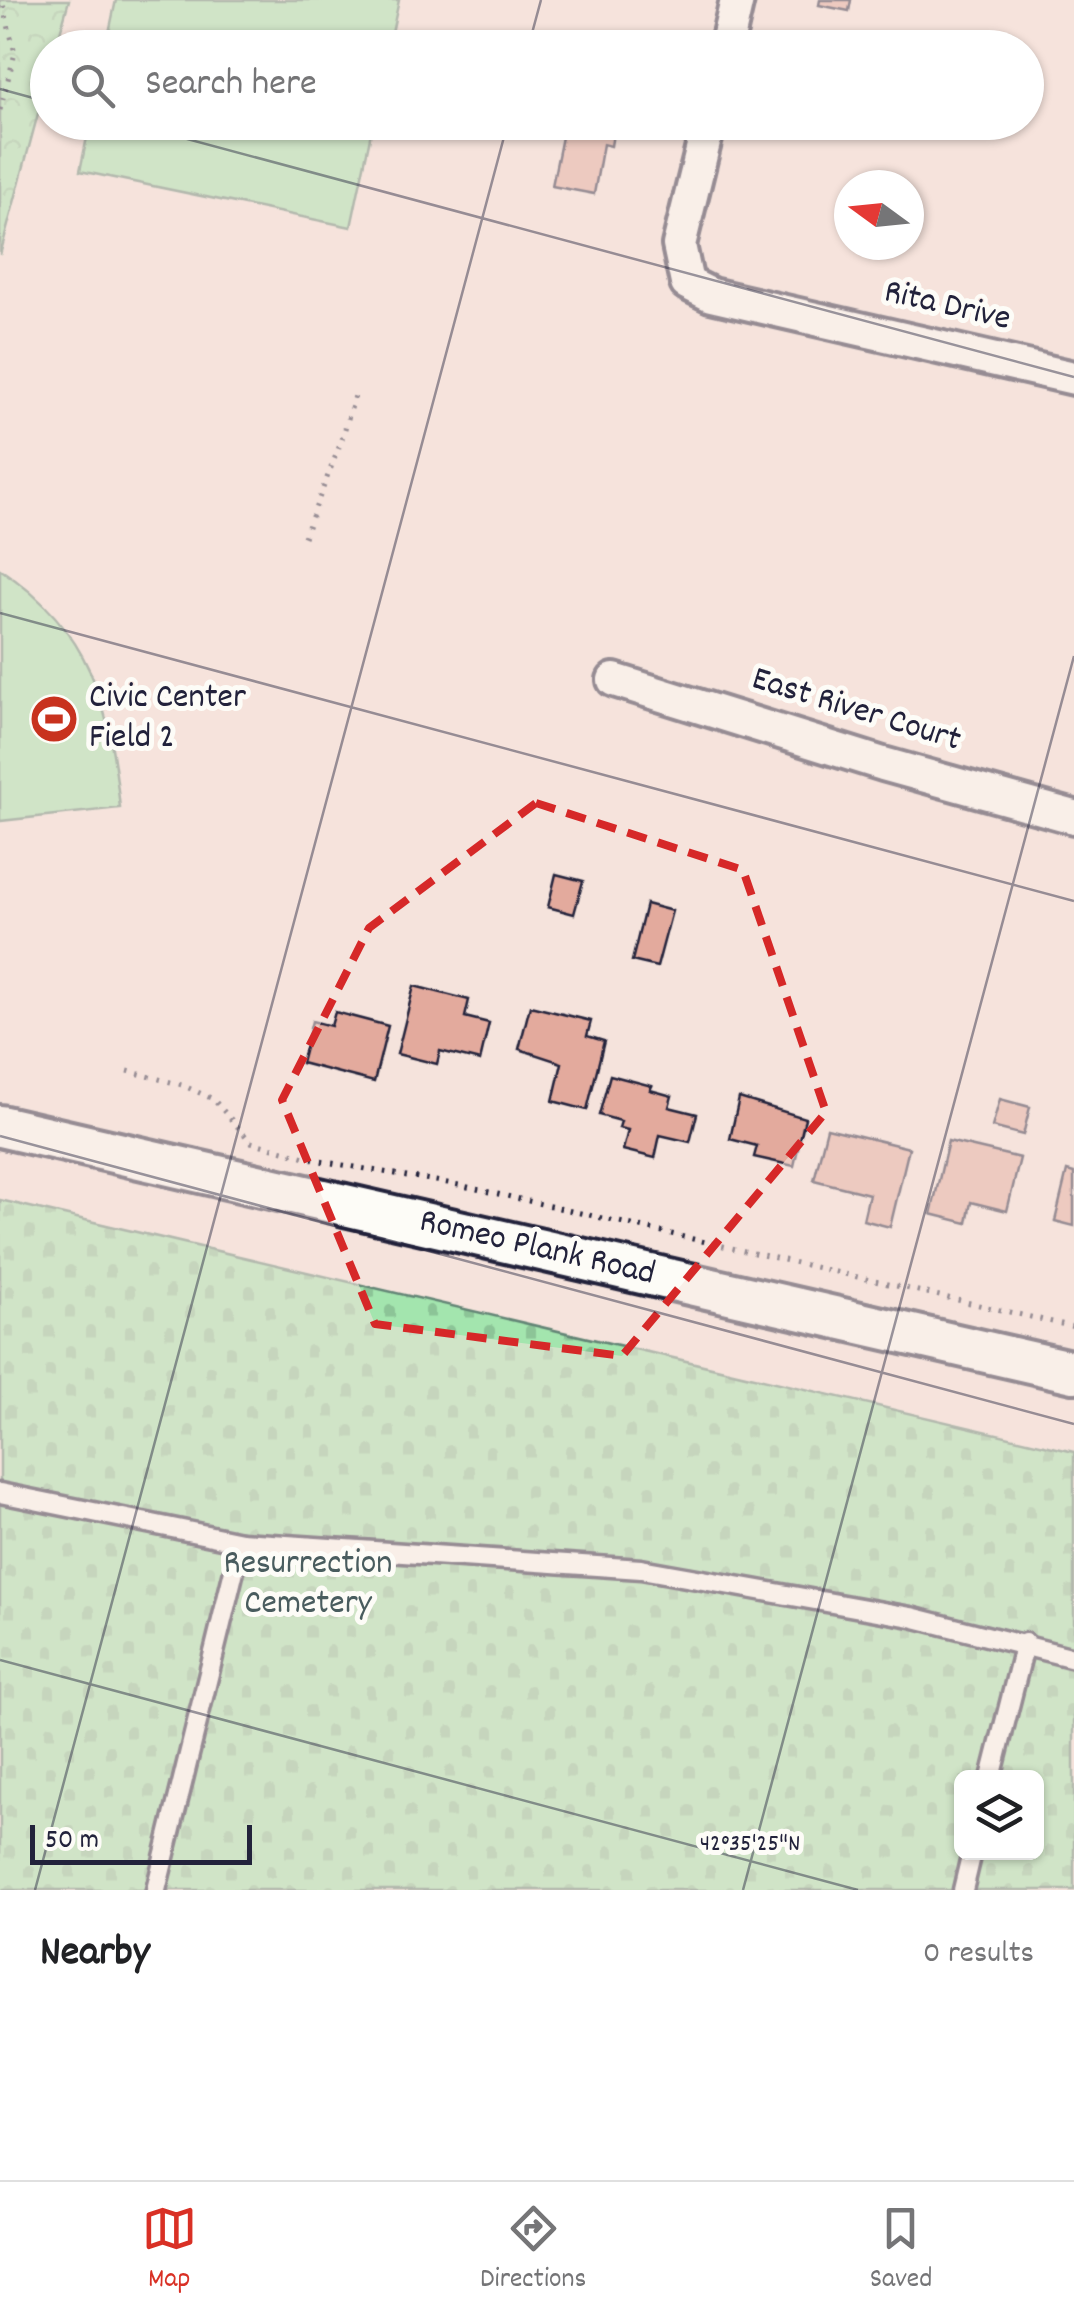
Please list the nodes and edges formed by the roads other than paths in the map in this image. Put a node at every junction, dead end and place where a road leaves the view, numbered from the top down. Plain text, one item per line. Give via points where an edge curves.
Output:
1 (738, 0) edge
2 (730, 30) edge
3 (705, 140) edge
4 (1074, 378) edge
5 (614, 680) dead end
6 (1074, 817) edge
7 (0, 1126) edge
8 (1074, 1372) edge
9 (0, 1493) edge
10 (241, 1542) junction
11 (1025, 1643) junction
12 (1074, 1658) edge
13 (993, 1770) edge
14 (970, 1860) edge
15 (156, 1890) edge
16 (963, 1890) edge

1 - 2 street
3 - 4 street, Rita Drive via 679,246 687,283 711,295
5 - 6 street, East River Court
7 - 8 street, Romeo Plank Road
9 - 10 lane
10 - 11 lane via 641,1569
10 - 15 lane
11 - 12 lane
11 - 13 lane
14 - 16 lane

